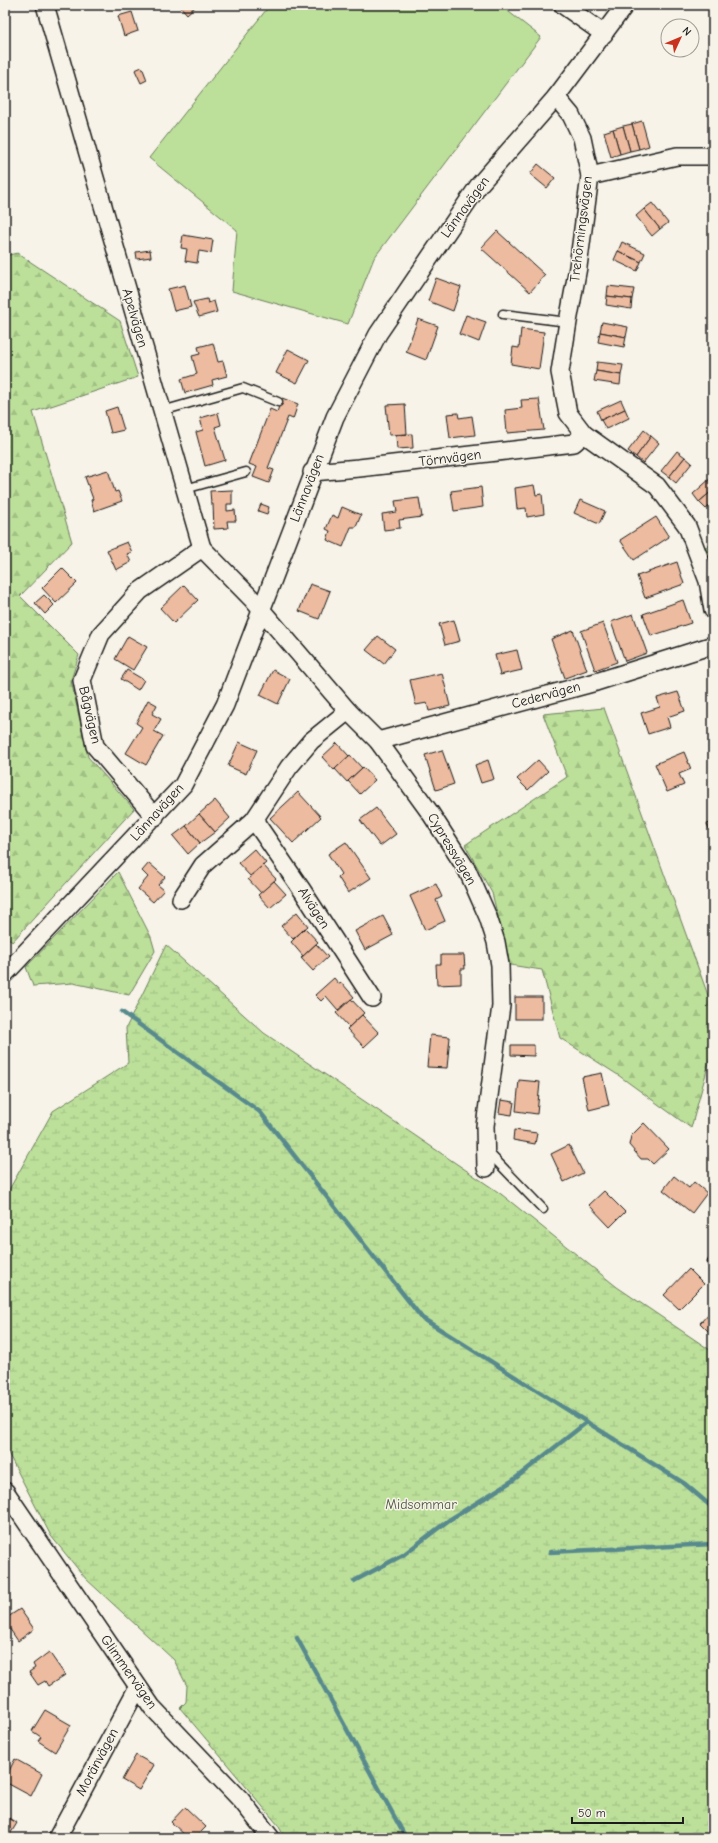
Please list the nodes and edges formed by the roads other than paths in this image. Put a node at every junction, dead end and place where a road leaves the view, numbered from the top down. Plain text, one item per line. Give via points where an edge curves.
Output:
1 (45, 5) edge
2 (563, 5) edge
3 (625, 5) edge
4 (604, 34) junction
5 (556, 97) junction
6 (713, 156) edge
7 (590, 176) junction
8 (503, 314) dead end
9 (568, 322) junction
10 (278, 402) dead end
11 (162, 411) junction
12 (584, 434) junction
13 (246, 472) dead end
14 (312, 472) junction
15 (185, 489) junction
16 (202, 548) junction
17 (713, 610) edge
18 (260, 611) junction
19 (713, 644) edge
20 (348, 711) junction
21 (378, 741) junction
22 (155, 817) junction
23 (254, 820) junction
24 (181, 899) dead end
25 (5, 974) edge
26 (372, 998) dead end
27 (486, 1151) junction
28 (486, 1168) dead end
29 (543, 1209) dead end
30 (5, 1491) edge
31 (138, 1687) junction
32 (57, 1838) edge
33 (271, 1838) edge

1 - 11 street, Apelvägen
2 - 4 street
3 - 4 street, Lännavägen
4 - 5 street, Lännavägen
5 - 7 street, Trehörningsvägen via 571,115 582,138
5 - 14 street, Lännavägen via 479,184 378,334 335,417
6 - 7 street via 677,156
7 - 9 street, Trehörningsvägen
8 - 9 lane
9 - 12 street, Trehörningsvägen via 560,372 568,413
10 - 11 lane via 243,388
11 - 15 street, Apelvägen
12 - 14 street, Törnvägen via 574,443
12 - 17 street, Trehörningsvägen via 657,486 687,526 708,581
13 - 15 lane
14 - 18 street, Lännavägen
15 - 16 street, Apelvägen
16 - 18 street, Apelvägen via 252,599
16 - 22 street, Bågvägen via 140,591 101,634 82,680 95,746
18 - 20 street, Cypressvägen
18 - 22 street, Lännavägen via 225,705 183,786
19 - 21 street, Cedervägen via 596,682
20 - 21 street, Cypressvägen
20 - 23 street via 312,741 289,767
21 - 27 street, Cypressvägen via 431,814 467,870 496,942 500,964 501,1006 485,1126
22 - 25 street, Lännavägen
23 - 24 street via 203,865
23 - 26 street, Alvägen
27 - 28 street, Cypressvägen
27 - 29 lane
30 - 31 street, Glimmervägen
31 - 32 street, Moränvägen
31 - 33 street, Glimmervägen via 152,1707 241,1800

